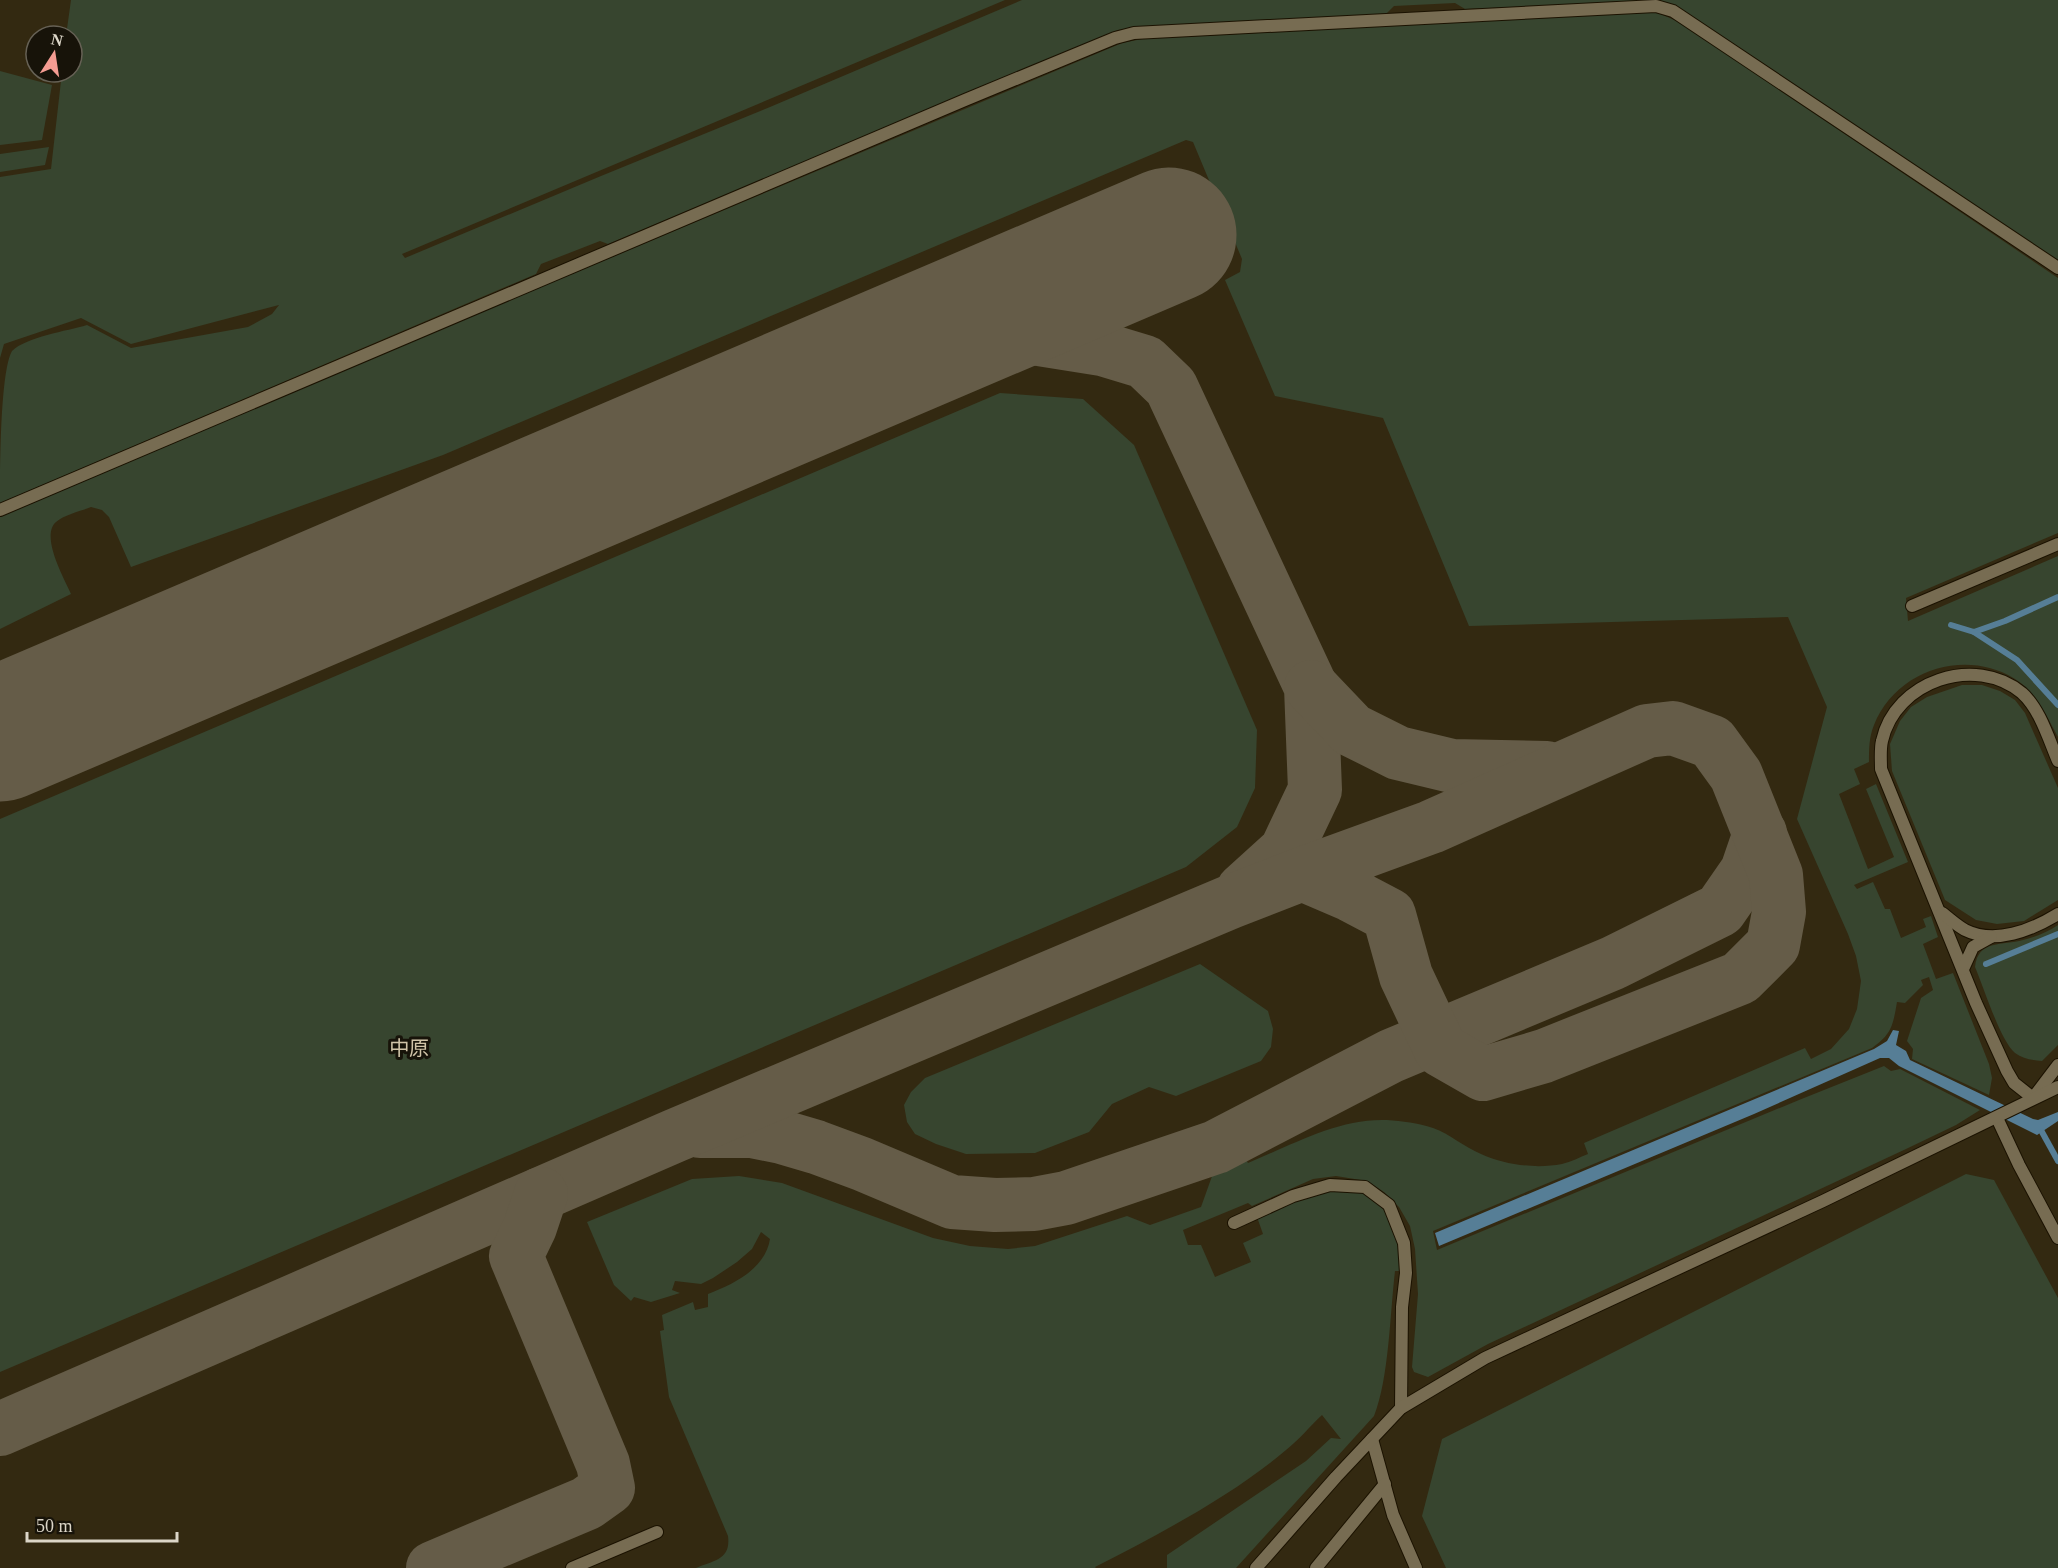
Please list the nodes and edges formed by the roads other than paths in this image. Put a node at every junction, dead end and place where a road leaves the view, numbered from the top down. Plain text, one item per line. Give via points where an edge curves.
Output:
1 (2058, 268) edge
2 (0, 510) edge
3 (2058, 544) edge
4 (1912, 606) dead end
5 (2058, 761) edge
6 (1941, 912) junction
7 (2058, 914) edge
8 (1991, 937) junction
9 (1962, 969) junction
10 (2058, 1065) edge
11 (2058, 1087) edge
12 (2033, 1098) junction
13 (1997, 1118) junction
14 (1234, 1223) dead end
15 (2058, 1238) edge
16 (1401, 1408) junction
17 (1372, 1439) junction
18 (1384, 1484) junction
19 (657, 1532) dead end
20 (572, 1568) edge
21 (1256, 1568) edge
22 (1316, 1568) edge
23 (1416, 1568) edge

1 - 2 lane via 1673,11 1656,6 1134,33 965,100
3 - 4 lane
5 - 6 lane via 2037,713 2023,694 2005,682 1986,676 1940,678 1903,702 1882,741 1881,768
6 - 8 lane via 1965,930
6 - 9 lane
7 - 8 lane via 2041,924
8 - 9 lane via 1973,946
9 - 12 lane via 2007,1071 2014,1083
10 - 12 lane
11 - 12 lane
12 - 13 lane
13 - 15 lane
13 - 16 lane via 1485,1358
14 - 16 lane via 1293,1196 1330,1185 1365,1187 1389,1204 1404,1243 1406,1273
16 - 17 lane
17 - 18 lane
17 - 21 lane
18 - 22 lane
18 - 23 lane
19 - 20 lane

